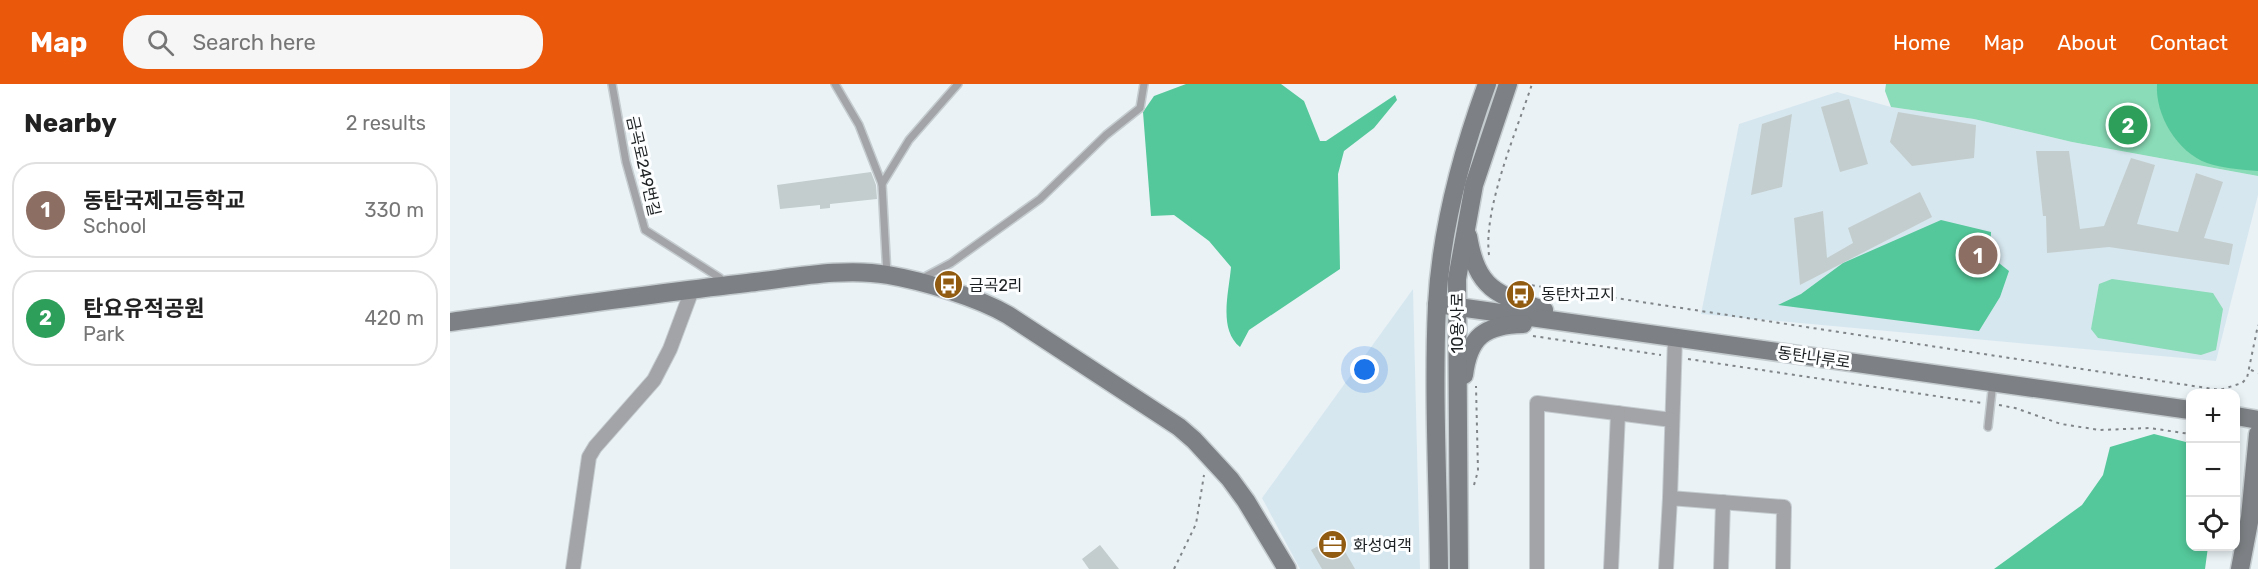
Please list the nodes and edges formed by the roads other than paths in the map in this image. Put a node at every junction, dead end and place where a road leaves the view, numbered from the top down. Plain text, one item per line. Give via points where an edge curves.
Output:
1 (612, 84) edge
2 (835, 84) edge
3 (958, 84) edge
4 (1144, 84) edge
5 (1487, 84) edge
6 (1508, 84) edge
7 (882, 184) junction
8 (1467, 216) junction
9 (887, 275) junction
10 (916, 282) junction
11 (720, 286) junction
12 (692, 290) junction
13 (1437, 304) junction
14 (1456, 307) junction
15 (450, 322) edge
16 (1591, 326) junction
17 (1675, 338) junction
18 (1993, 382) junction
19 (2186, 409) edge
20 (1618, 413) junction
21 (2240, 417) edge
22 (1672, 420) junction
23 (2258, 420) edge
24 (1988, 427) dead end
25 (2258, 434) edge
26 (1466, 489) junction
27 (1670, 498) junction
28 (1723, 502) junction
29 (573, 569) edge
30 (1287, 569) edge
31 (1439, 569) edge
32 (1459, 569) edge
33 (1537, 569) edge
34 (1611, 569) edge
35 (1666, 569) edge
36 (1720, 569) edge
37 (1783, 569) edge
38 (2240, 569) edge

1 - 11 lane, 금곡로249번길 via 626,162 645,230 720,278
2 - 7 lane via 859,125
3 - 7 lane via 909,140
4 - 10 lane via 1140,108 1040,199 951,263
5 - 13 street, 10용사로 via 1461,160 1448,217
6 - 8 street, 10용사로
7 - 9 lane
8 - 14 street, 10용사로
8 - 16 street via 1475,267 1493,291
9 - 10 street
9 - 11 street via 858,273
10 - 30 street via 983,302 1020,322 1179,427 1208,454 1246,501
11 - 12 street
12 - 15 street
12 - 29 street via 654,380 589,457
13 - 14 street, 동탄나루로
13 - 31 street, 10용사로
14 - 16 street, 동탄나루로
14 - 26 street, 10용사로
16 - 17 street, 동탄나루로
16 - 26 street via 1507,325 1493,328 1475,342 1467,356 1464,377
17 - 18 street, 동탄나루로
17 - 22 street
18 - 19 street, 동탄나루로
18 - 24 lane
20 - 22 street
20 - 33 street via 1537,403
20 - 34 street
21 - 23 street
22 - 27 street
25 - 38 street via 2250,517
26 - 32 street, 10용사로
27 - 28 street
27 - 35 street
28 - 36 street
28 - 37 street via 1785,507

